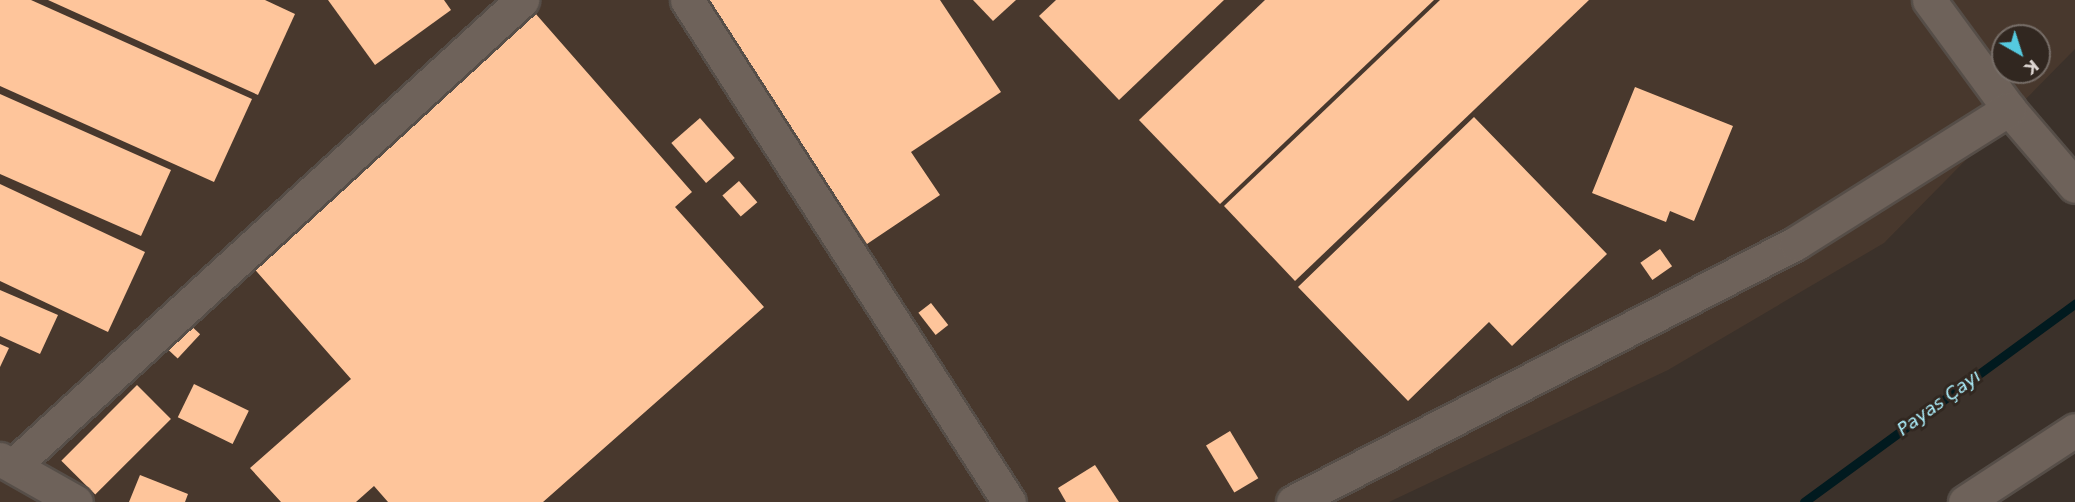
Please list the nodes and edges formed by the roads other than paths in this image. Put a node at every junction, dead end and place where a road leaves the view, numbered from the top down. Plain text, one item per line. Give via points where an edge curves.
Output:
1 (522, 0) edge
2 (687, 0) edge
3 (1929, 0) edge
4 (2009, 109) junction
5 (2075, 186) edge
6 (2075, 430) edge
7 (7, 462) edge
8 (76, 502) edge
9 (1009, 502) edge
10 (1293, 502) edge
11 (1965, 502) edge

1 - 7 street
2 - 9 street
3 - 4 street
4 - 5 street
4 - 10 street via 1796,243
6 - 11 street
7 - 8 street

